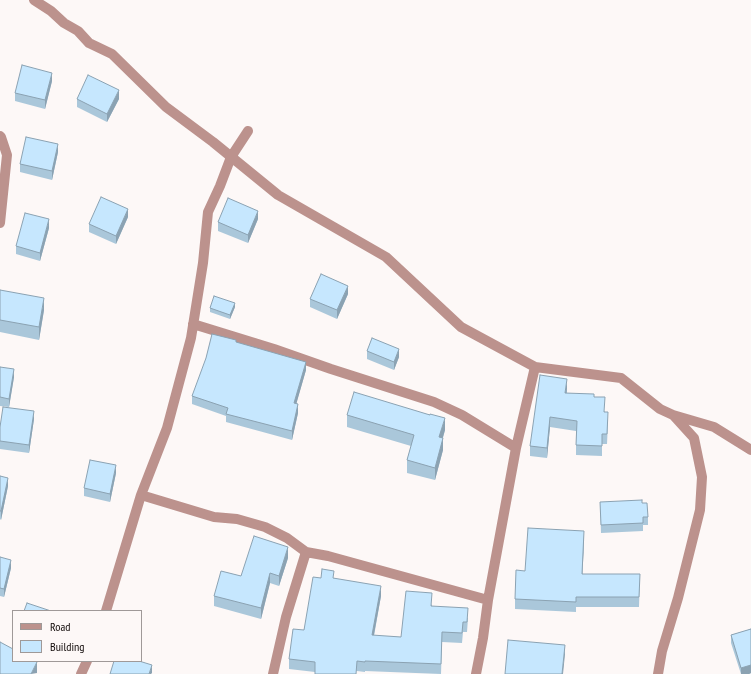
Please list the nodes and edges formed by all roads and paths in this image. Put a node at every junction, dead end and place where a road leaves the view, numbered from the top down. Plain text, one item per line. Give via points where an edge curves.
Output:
1 (34, 0) edge
2 (248, 131) dead end
3 (0, 136) edge
4 (231, 156) junction
5 (0, 223) edge
6 (193, 324) junction
7 (535, 367) junction
8 (674, 415) junction
9 (516, 448) junction
10 (751, 450) edge
11 (141, 495) junction
12 (306, 552) junction
13 (488, 600) junction
14 (106, 610) edge
15 (87, 662) edge
16 (81, 674) edge
17 (273, 674) edge
18 (476, 674) edge
19 (658, 674) edge

1 - 4 street via 64,23 78,30 89,43 112,54 166,107
2 - 4 street
3 - 5 street via 7,154
4 - 6 street via 208,212
4 - 7 street via 278,194 386,257 461,327
6 - 9 street via 434,402 462,415
6 - 11 street via 167,428
7 - 8 street via 621,378 660,409
7 - 9 street
8 - 10 street via 714,427
8 - 19 street via 694,438 702,477 700,510
9 - 13 street
11 - 12 street via 214,517 237,519 265,527 287,538
11 - 14 street
12 - 13 street
12 - 17 street via 286,617
13 - 18 street
15 - 16 street

